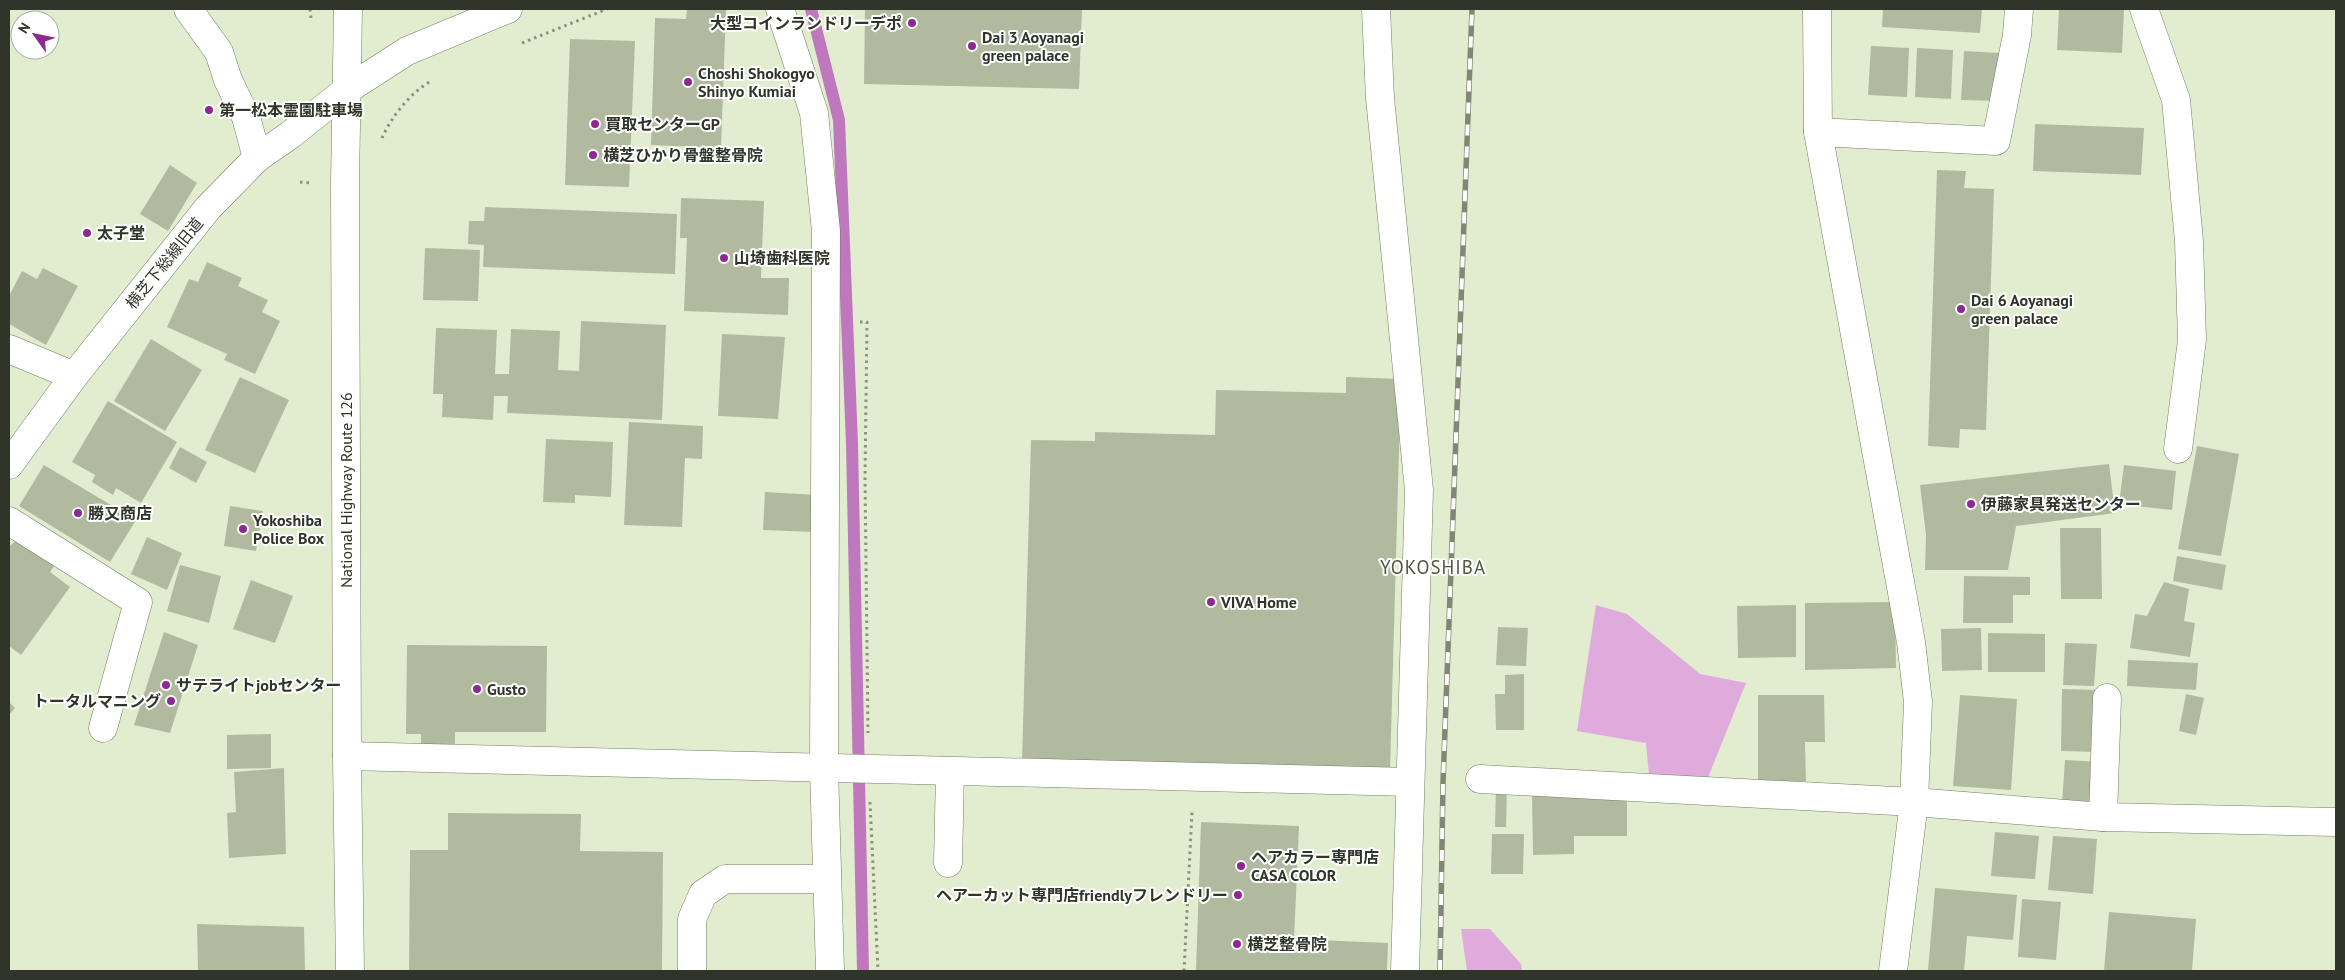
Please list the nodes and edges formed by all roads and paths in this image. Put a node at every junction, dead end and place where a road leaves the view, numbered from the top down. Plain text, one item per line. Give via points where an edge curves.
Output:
1 (188, 9) edge
2 (310, 9) edge
3 (348, 9) edge
4 (508, 9) edge
5 (607, 9) edge
6 (780, 9) edge
7 (1376, 9) edge
8 (1817, 9) edge
9 (2019, 9) edge
10 (2144, 9) edge
11 (311, 26) dead end
12 (519, 44) dead end
13 (433, 80) dead end
14 (348, 89) junction
15 (1818, 132) junction
16 (379, 145) dead end
17 (257, 158) junction
18 (867, 322) dead end
19 (9, 349) edge
20 (74, 376) junction
21 (2178, 449) dead end
22 (9, 465) edge
23 (9, 521) edge
24 (2106, 698) dead end
25 (103, 728) dead end
26 (347, 756) junction
27 (828, 769) junction
28 (876, 770) junction
29 (950, 772) junction
30 (1480, 779) dead end
31 (1410, 782) junction
32 (1914, 802) junction
33 (1193, 804) dead end
34 (2103, 817) junction
35 (2336, 822) edge
36 (948, 864) dead end
37 (827, 879) junction
38 (350, 971) edge
39 (692, 971) edge
40 (830, 971) edge
41 (878, 971) edge
42 (1184, 971) edge
43 (1405, 971) edge
44 (1893, 971) edge

1 - 17 main road via 219,52 246,117
2 - 11 path
3 - 14 main road, National Highway Route 126
4 - 14 main road, 横芝下総線旧道 via 407,50
5 - 12 path
6 - 27 main road via 814,113 826,231
7 - 31 main road via 1380,98 1419,490
8 - 15 main road
9 - 15 main road via 1996,141
10 - 21 main road via 2176,100 2189,241 2192,340
13 - 16 path via 403,106
14 - 17 main road, 横芝下総線旧道
14 - 26 main road, National Highway Route 126 via 345,183
15 - 32 main road via 1911,642 1918,702
17 - 20 main road, 横芝下総線旧道 via 208,208
18 - 28 path via 865,478
19 - 20 main road
20 - 22 main road, 横芝下総線旧道
23 - 25 main road via 138,602
24 - 34 main road
26 - 27 main road
26 - 38 main road, National Highway Route 126
27 - 28 main road
27 - 37 main road
28 - 29 main road
28 - 41 path
29 - 31 main road
29 - 36 main road
30 - 32 main road
31 - 43 main road
32 - 34 main road
32 - 44 main road
33 - 42 path
34 - 35 main road
37 - 39 main road via 725,879 703,894 692,919
37 - 40 main road

